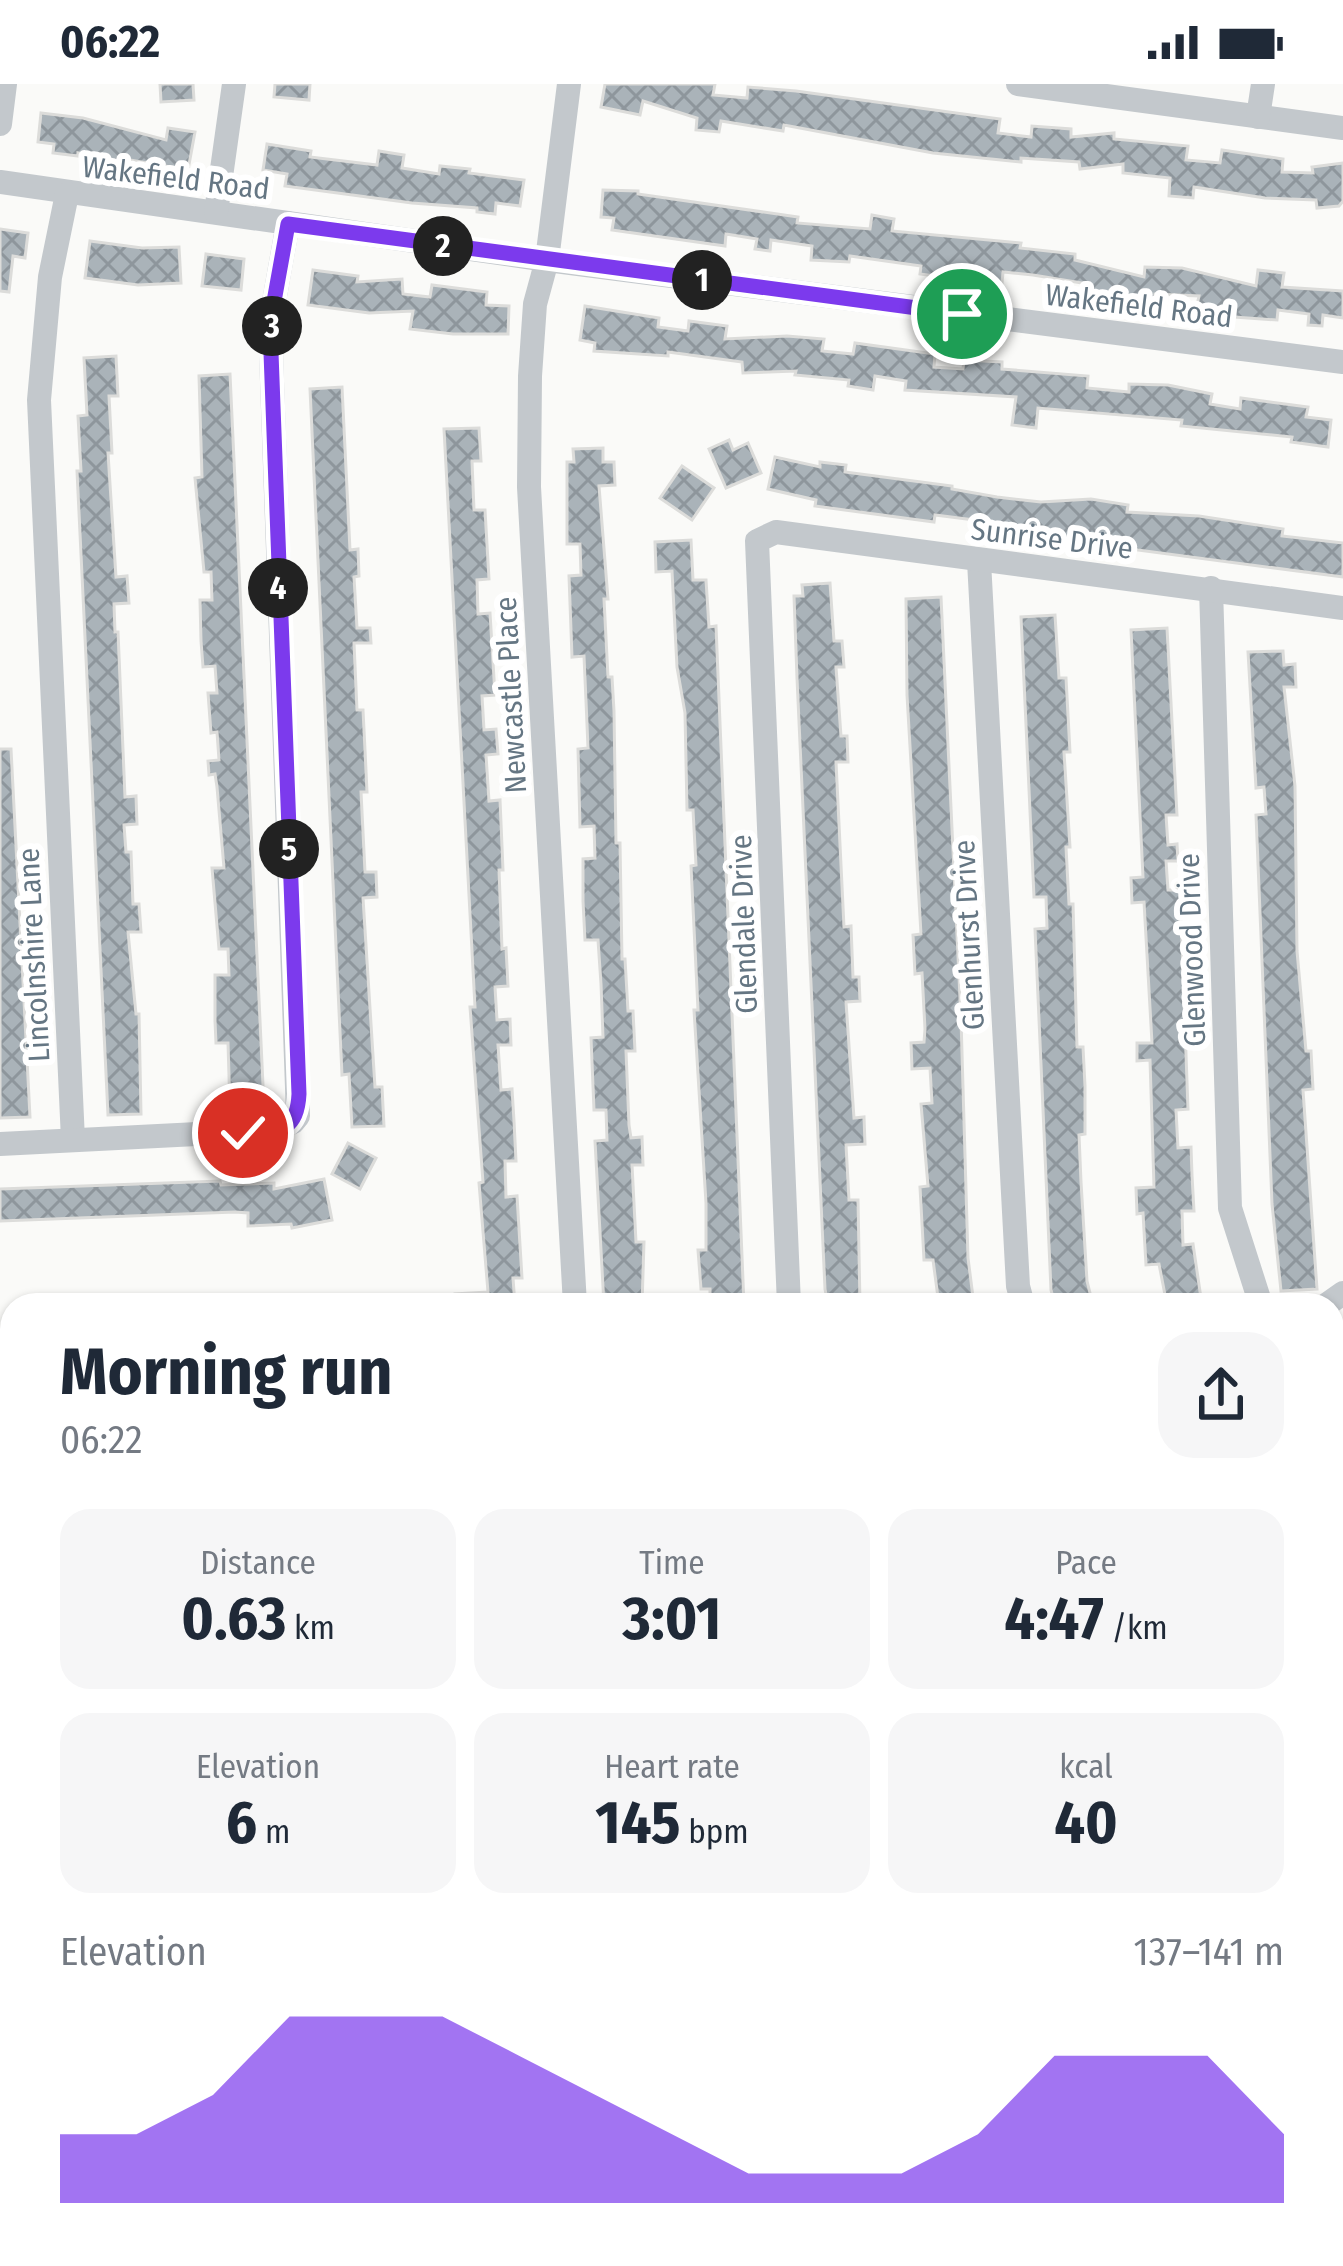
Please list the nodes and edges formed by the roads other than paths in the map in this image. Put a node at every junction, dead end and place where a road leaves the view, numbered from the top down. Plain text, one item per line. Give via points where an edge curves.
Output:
1 (5, 84) edge
2 (235, 84) edge
3 (569, 84) edge
4 (1263, 84) edge
5 (1027, 85) edge
6 (1258, 117) junction
7 (0, 124) edge
8 (1343, 128) edge
9 (0, 182) edge
10 (68, 194) junction
11 (216, 212) junction
12 (288, 224) junction
13 (547, 260) junction
14 (1343, 362) edge
15 (757, 541) joint
16 (979, 561) junction
17 (1211, 588) junction
18 (1343, 608) edge
19 (73, 1140) junction
20 (0, 1144) edge
21 (574, 1293) edge
22 (788, 1293) edge
23 (1020, 1293) edge
24 (1257, 1293) edge

1 - 7 street
2 - 11 street
3 - 13 street, Newcastle Place
4 - 6 street
5 - 6 street
6 - 8 street
9 - 10 street, Wakefield Road
10 - 11 street, Wakefield Road
10 - 19 street, Lincolnshire Lane via 50,277 39,400
11 - 12 street, Wakefield Road
12 - 13 street, Wakefield Road
12 - 19 street via 271,353 298,1116 275,1130
13 - 14 street, Wakefield Road
13 - 21 street, Newcastle Place via 530,376 529,487
15 - 16 street, Sunrise Drive via 776,532
15 - 22 street, Glendale Drive
16 - 17 street, Sunrise Drive
16 - 23 street, Glenhurst Drive
17 - 18 street, Sunrise Drive
17 - 24 street, Glenwood Drive via 1230,1208
19 - 20 street

